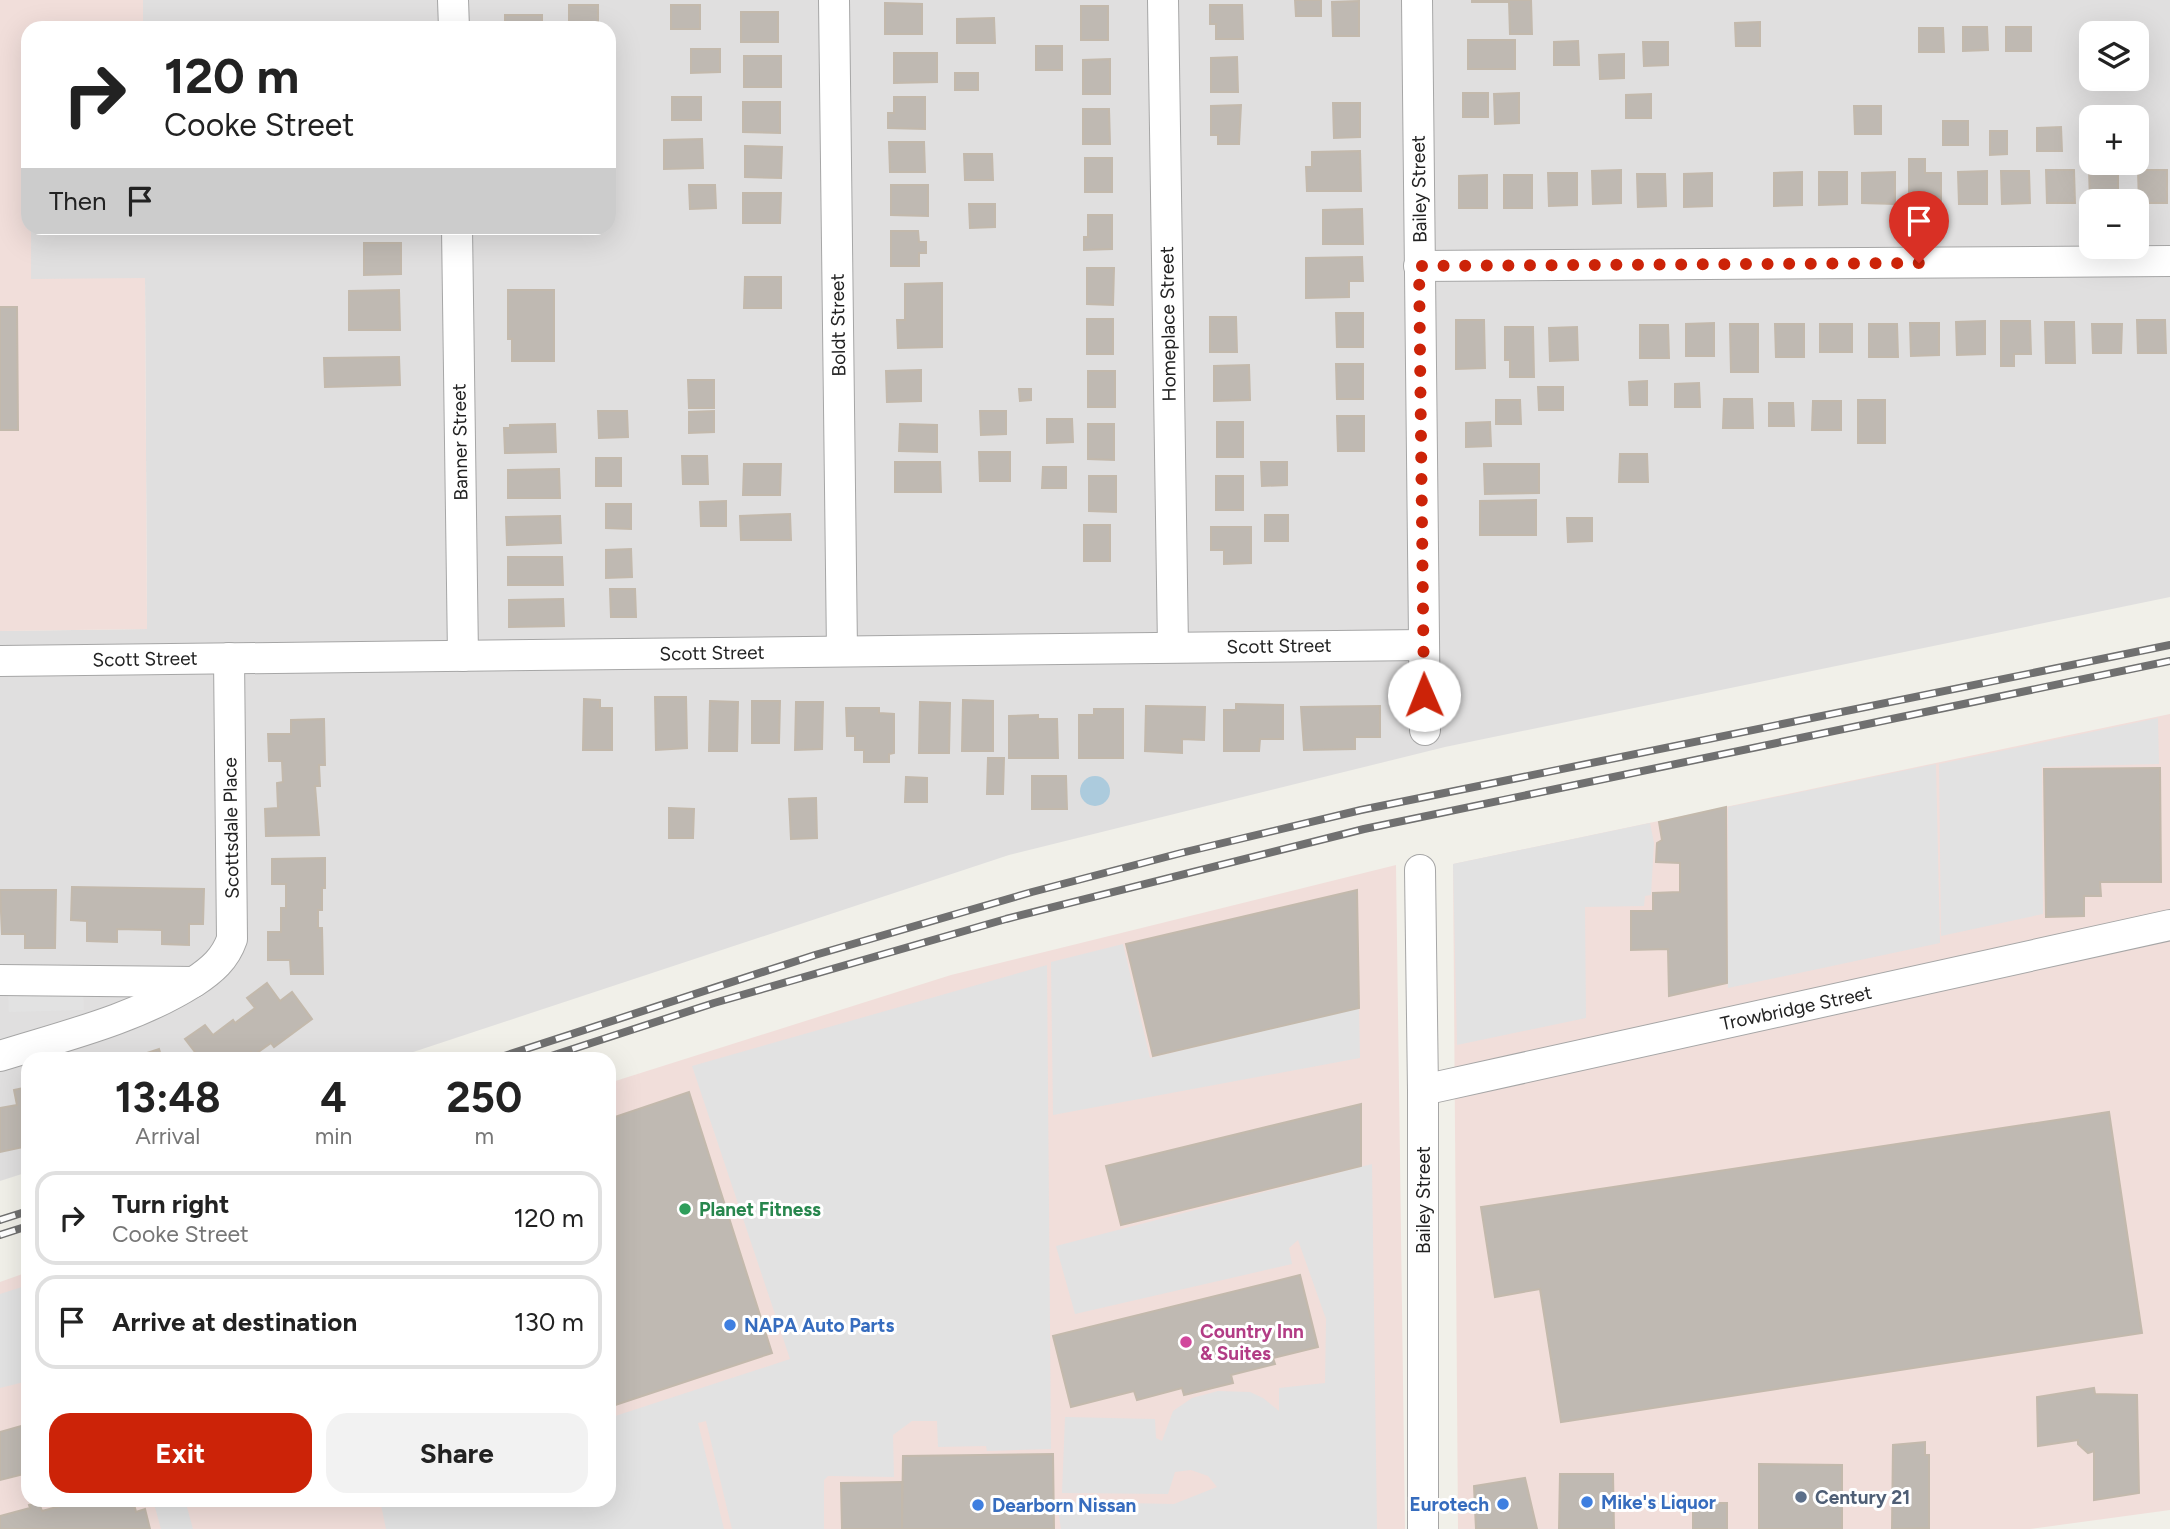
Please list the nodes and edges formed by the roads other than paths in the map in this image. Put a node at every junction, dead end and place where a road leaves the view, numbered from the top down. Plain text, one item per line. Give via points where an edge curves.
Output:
1 (453, 0) edge
2 (834, 0) edge
3 (1163, 0) edge
4 (1417, 0) edge
5 (454, 21) edge
6 (457, 235) edge
7 (2170, 261) edge
8 (1419, 266) junction
9 (1173, 647) junction
10 (842, 651) junction
11 (463, 656) junction
12 (229, 658) junction
13 (1423, 658) junction
14 (0, 661) edge
15 (1425, 730) dead end
16 (1420, 870) dead end
17 (2170, 925) edge
18 (0, 980) edge
19 (194, 982) junction
20 (0, 1056) edge
21 (1423, 1090) junction
22 (1423, 1529) edge

1 - 5 street
2 - 10 street, Boldt Street
3 - 9 street, Homeplace Street
4 - 8 street, Bailey Street
6 - 11 street, Banner Street
7 - 8 street
8 - 13 street, Bailey Street
9 - 10 street, Scott Street
9 - 13 street, Scott Street
10 - 11 street, Scott Street
11 - 12 street, Scott Street
12 - 14 street, Scott Street
12 - 19 street, Scottsdale Place via 232,939 212,970
13 - 15 street, Bailey Street
16 - 21 street, Bailey Street
17 - 21 street, Trowbridge Street
18 - 19 street
19 - 20 street, Scottsdale Place via 157,1003
21 - 22 street, Bailey Street

